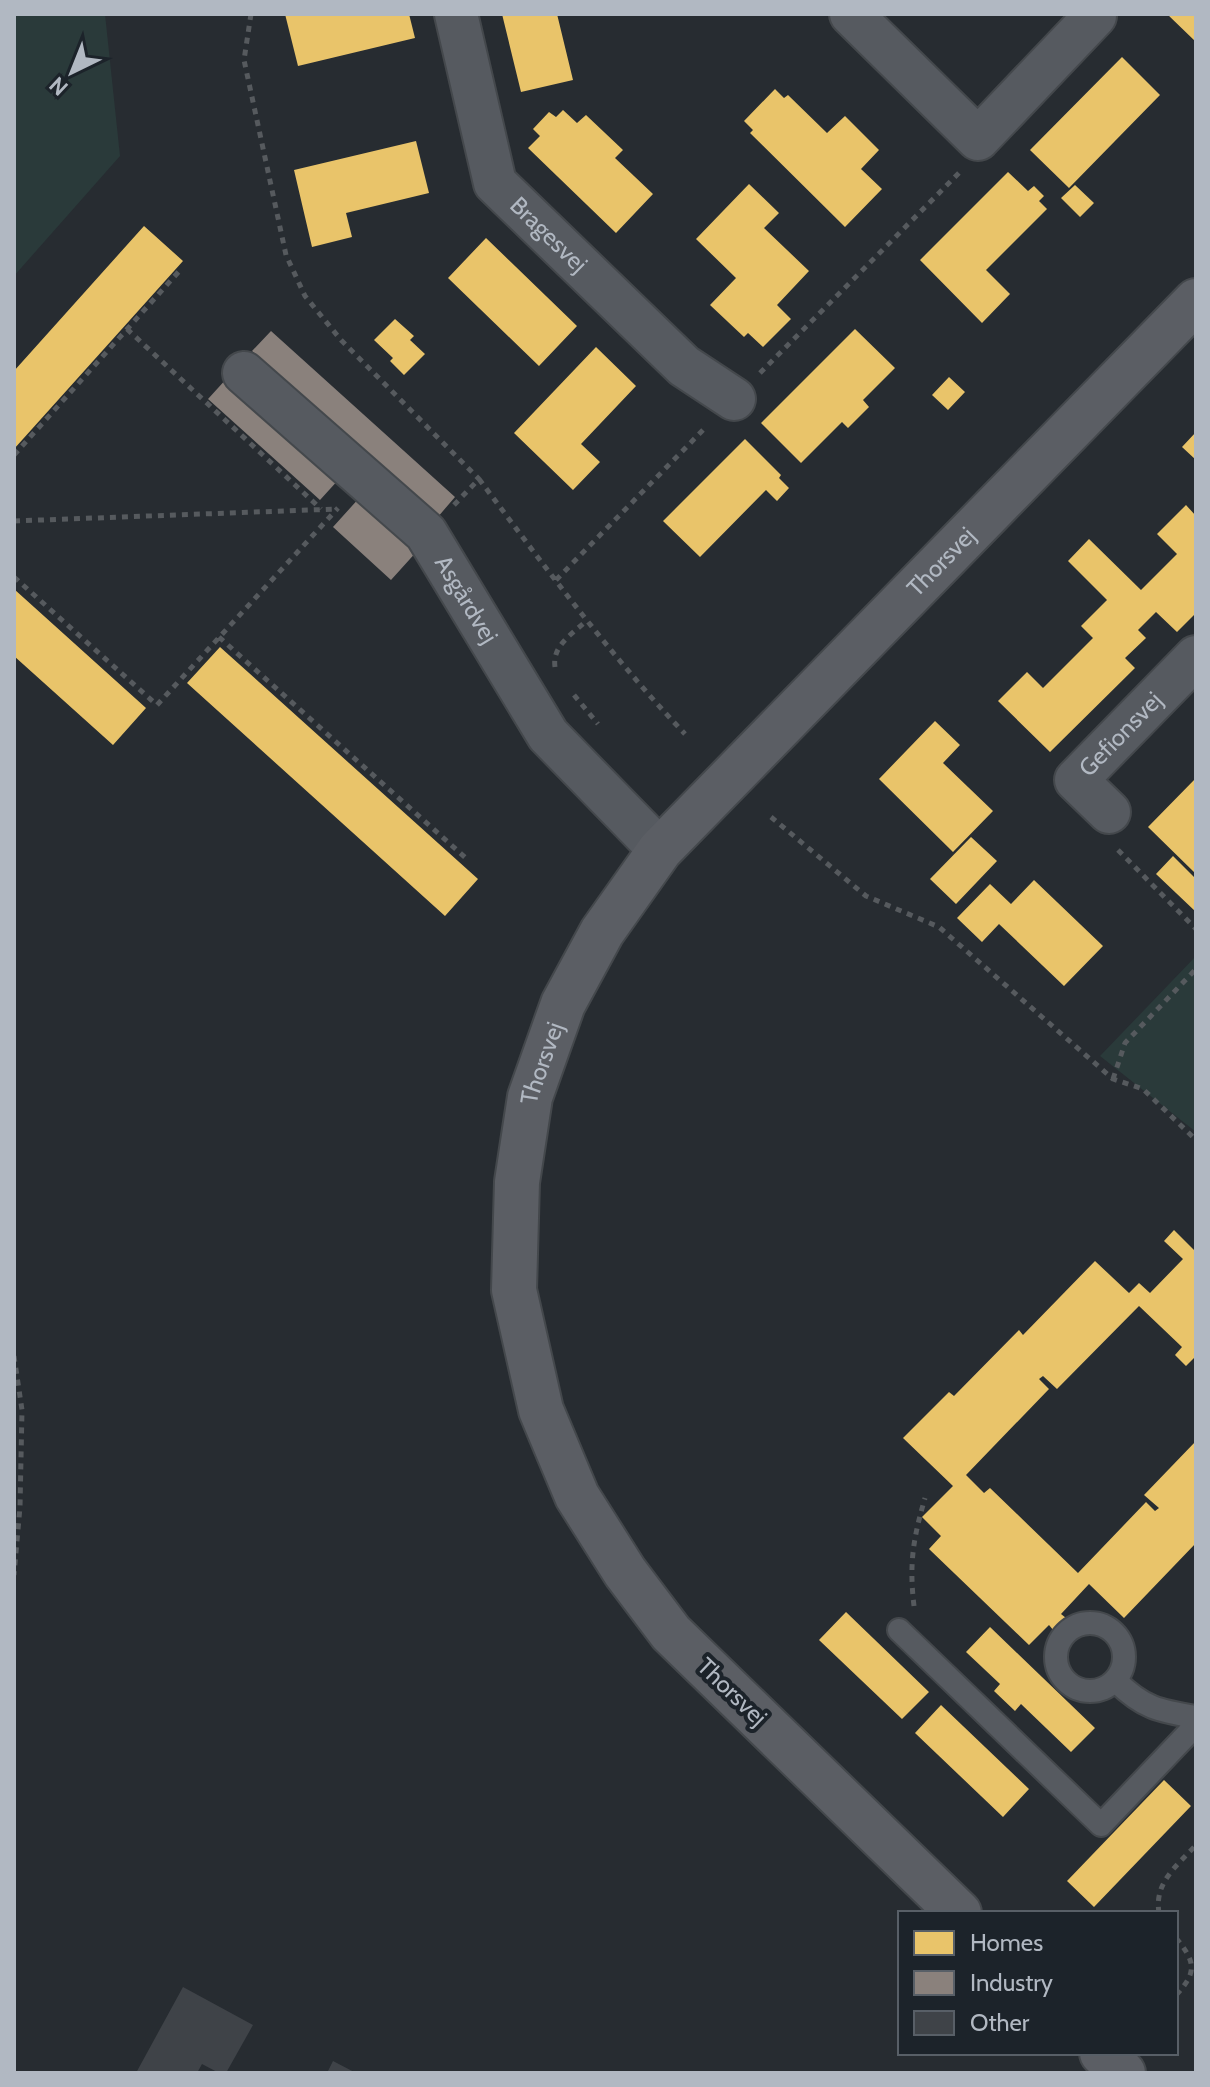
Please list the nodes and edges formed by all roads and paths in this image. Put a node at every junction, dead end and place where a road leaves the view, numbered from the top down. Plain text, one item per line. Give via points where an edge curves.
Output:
1 (251, 14) edge
2 (456, 14) edge
3 (851, 14) edge
4 (1095, 16) edge
5 (978, 139) junction
6 (182, 268) dead end
7 (1196, 301) edge
8 (127, 329) junction
9 (244, 373) dead end
10 (734, 399) junction
11 (14, 455) edge
12 (479, 479) junction
13 (351, 494) junction
14 (322, 509) junction
15 (14, 521) edge
16 (426, 533) junction
17 (14, 577) edge
18 (556, 580) junction
19 (586, 621) junction
20 (219, 637) junction
21 (1196, 657) edge
22 (556, 672) dead end
23 (565, 683) dead end
24 (601, 728) dead end
25 (685, 734) dead end
26 (1109, 812) joint
27 (771, 817) dead end
28 (660, 850) junction
29 (469, 861) dead end
30 (1196, 929) edge
31 (1196, 969) edge
32 (1113, 1079) junction
33 (1196, 1140) edge
34 (14, 1356) edge
35 (925, 1498) dead end
36 (14, 1575) edge
37 (906, 1636) joint
38 (1116, 1681) dead end
39 (1196, 1717) edge
40 (1196, 1725) edge
41 (1196, 1845) edge
42 (957, 1911) edge
43 (1159, 1911) edge
44 (1178, 1940) edge
45 (1178, 1993) edge
46 (1104, 2055) edge
47 (1123, 2073) edge

1 - 12 path via 244,60 286,255 305,296 341,340
2 - 10 street, Bragesvej via 495,183 684,366
3 - 5 street
4 - 5 street
5 - 10 path via 976,155
6 - 8 path
7 - 28 street, Thorsvej
8 - 11 path
8 - 14 path
9 - 13 street, Asgårdvej
10 - 18 path
12 - 16 path
12 - 18 path
13 - 14 path
13 - 16 street, Asgårdvej
13 - 20 path
14 - 15 path
16 - 28 street, Asgårdvej via 548,735
17 - 20 path via 157,705
18 - 19 path
19 - 22 path via 560,645 554,656
19 - 25 path
20 - 29 path
21 - 26 street, Gefionsvej via 1076,780
23 - 24 path
26 - 30 path via 1103,835
27 - 32 path via 866,896 939,927
28 - 42 street, Thorsvej via 602,932 563,1004 530,1097 517,1182 514,1290 541,1410 577,1496 671,1633
31 - 32 path via 1125,1043
32 - 33 path via 1143,1089
34 - 36 path via 22,1410
35 - 37 path via 914,1535 914,1609
37 - 40 lane via 1101,1825
38 - 39 lane via 1156,1710
41 - 43 path via 1160,1886
44 - 45 path via 1190,1955 1192,1969
46 - 47 street

